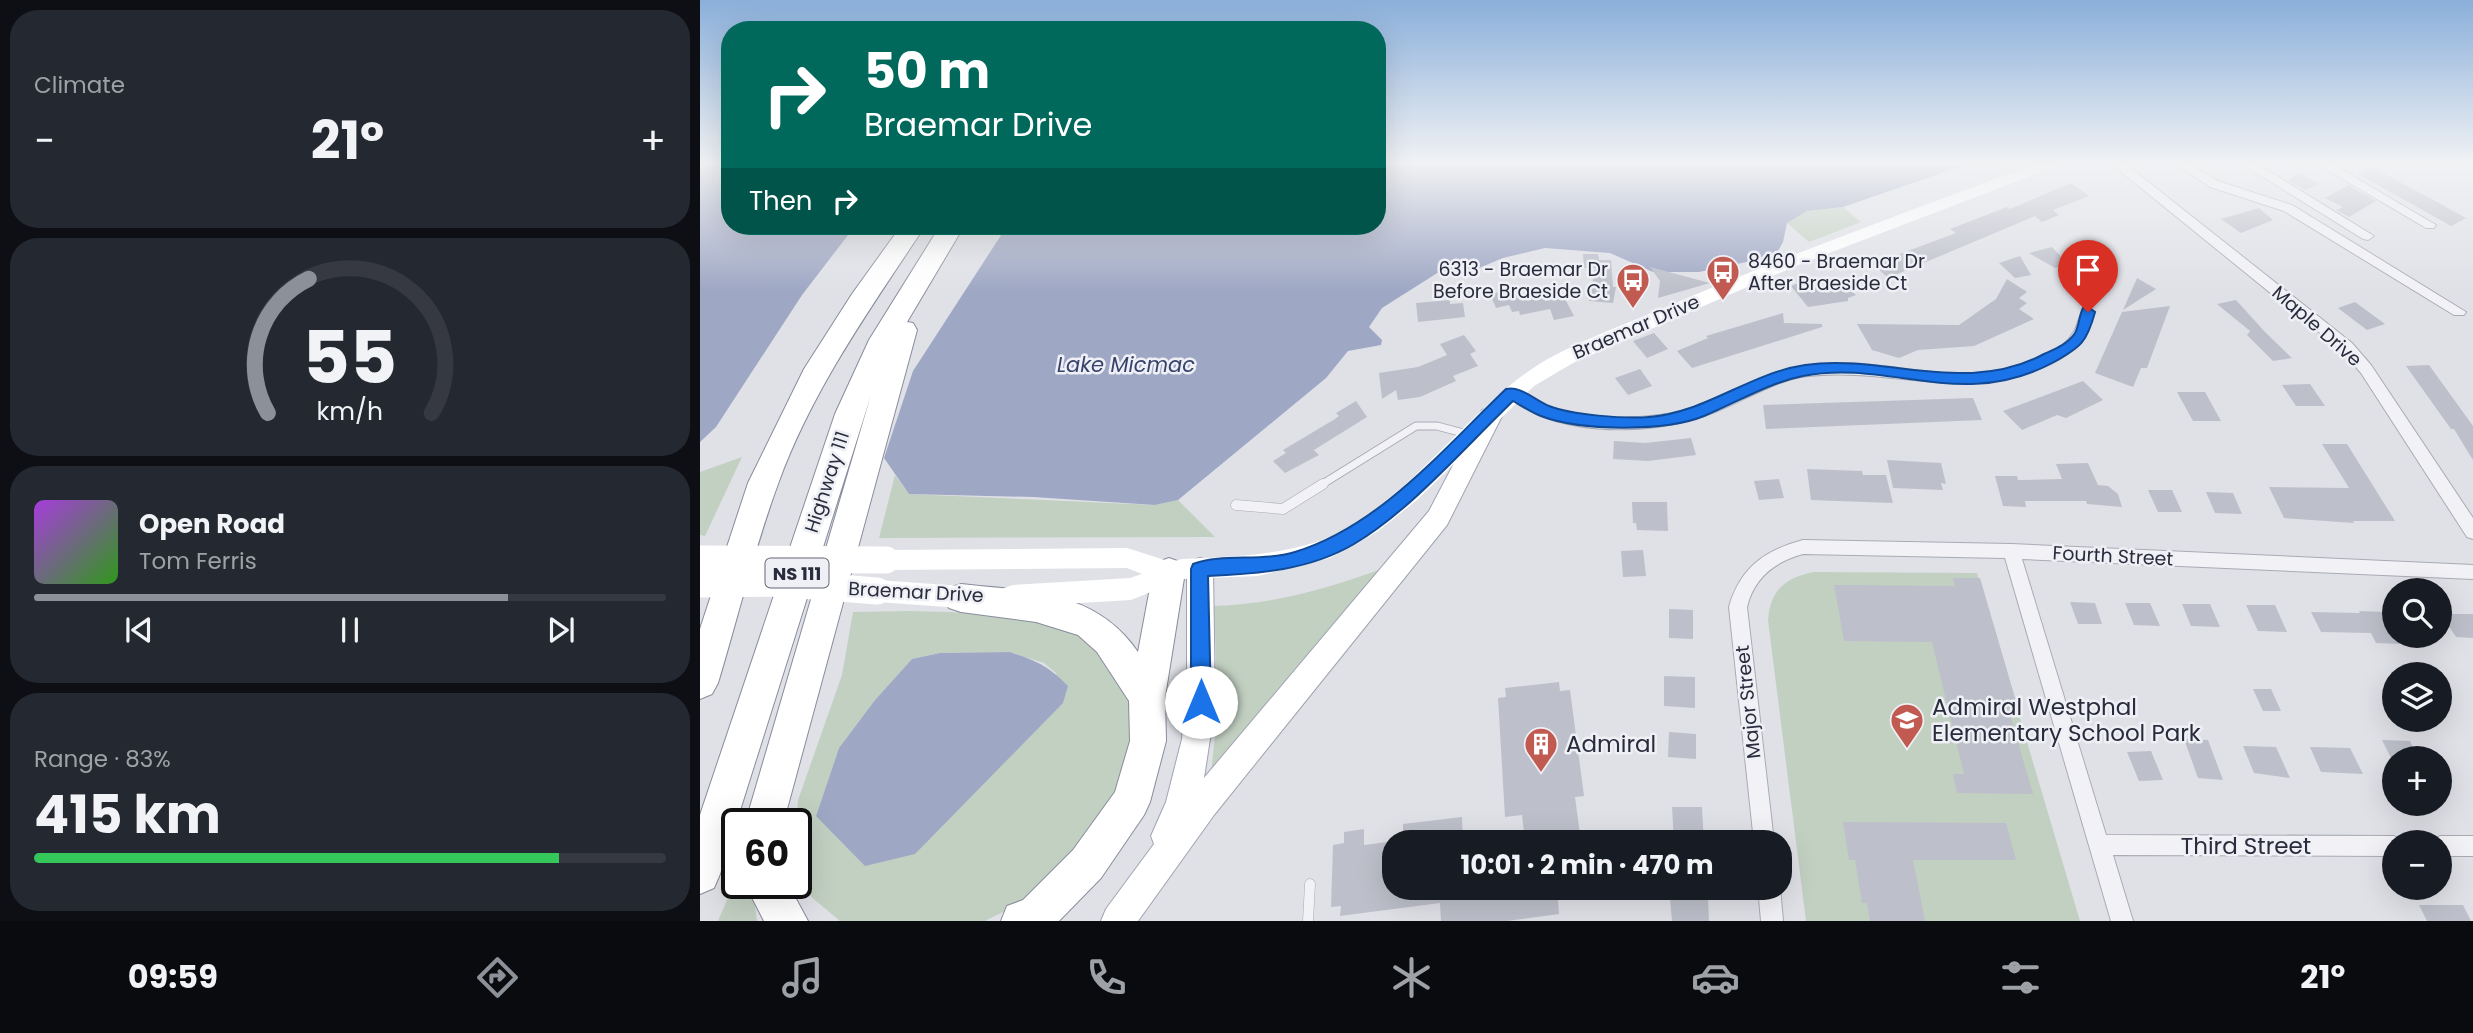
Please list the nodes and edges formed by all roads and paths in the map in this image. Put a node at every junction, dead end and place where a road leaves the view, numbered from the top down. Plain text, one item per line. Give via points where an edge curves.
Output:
1 (1942, 205) edge
2 (2169, 205) edge
3 (2279, 205) edge
4 (2316, 205) edge
5 (2395, 205) edge
6 (2430, 225) dead end
7 (907, 235) edge
8 (946, 235) edge
9 (2368, 236) dead end
10 (917, 282) junction
11 (2088, 312) dead end
12 (2459, 312) dead end
13 (1511, 393) junction
14 (1480, 425) junction
15 (763, 483) junction
16 (1236, 505) dead end
17 (2473, 532) edge
18 (2011, 551) junction
19 (700, 559) edge
20 (1758, 569) joint
21 (1184, 570) junction
22 (2473, 572) edge
23 (700, 583) edge
24 (700, 593) edge
25 (961, 598) junction
26 (700, 624) edge
27 (700, 683) edge
28 (1147, 697) junction
29 (769, 808) edge
30 (1763, 830) edge
31 (2098, 845) junction
32 (2382, 846) edge
33 (2452, 846) edge
34 (2473, 846) edge
35 (700, 874) edge
36 (1310, 884) dead end
37 (1138, 893) junction
38 (774, 899) edge
39 (1770, 900) edge
40 (787, 921) edge
41 (1022, 921) edge
42 (1118, 921) edge
43 (1308, 921) edge
44 (1772, 921) edge
45 (2122, 921) edge

1 - 13 main road, Braemar Drive via 1615,334 1546,369
2 - 17 street, Maple Drive via 2347,347
3 - 12 street
4 - 9 street
5 - 6 street
7 - 15 highway, NS 111 via 814,376
8 - 10 highway, Highway 111 / NS 111
10 - 29 highway
10 - 35 highway, Highway 111 / NS 111 via 882,340 849,414
11 - 13 street via 2082,335 2070,347 2036,365 1983,380 1937,380 1850,368 1803,371 1695,413 1648,423 1571,417 1546,411
13 - 14 main road, Braemar Drive
14 - 16 lane via 1416,426 1283,509
14 - 21 main road, Braemar Drive via 1409,493 1347,539 1295,560
14 - 37 main road via 1438,519 1203,804
15 - 24 highway
15 - 26 highway
15 - 27 highway, NS 111
18 - 20 street, Fourth Street via 1803,547 1782,552
18 - 22 street, Fourth Street
18 - 31 street
19 - 21 main road, Braemar Drive, bridge via 1127,558
20 - 30 street, Major Street via 1743,589 1738,607
21 - 25 main road, Braemar Drive via 1131,589
21 - 28 highway
21 - 37 main road via 1201,702 1193,763 1172,828
23 - 25 main road, Braemar Drive, bridge via 775,583
25 - 28 highway via 1060,612 1088,622 1104,635
28 - 41 highway via 1148,741 1130,802 1087,864 1037,914
31 - 32 street, Third Street
31 - 45 street
33 - 34 street
36 - 43 lane
37 - 42 main road
38 - 40 highway
39 - 44 street

